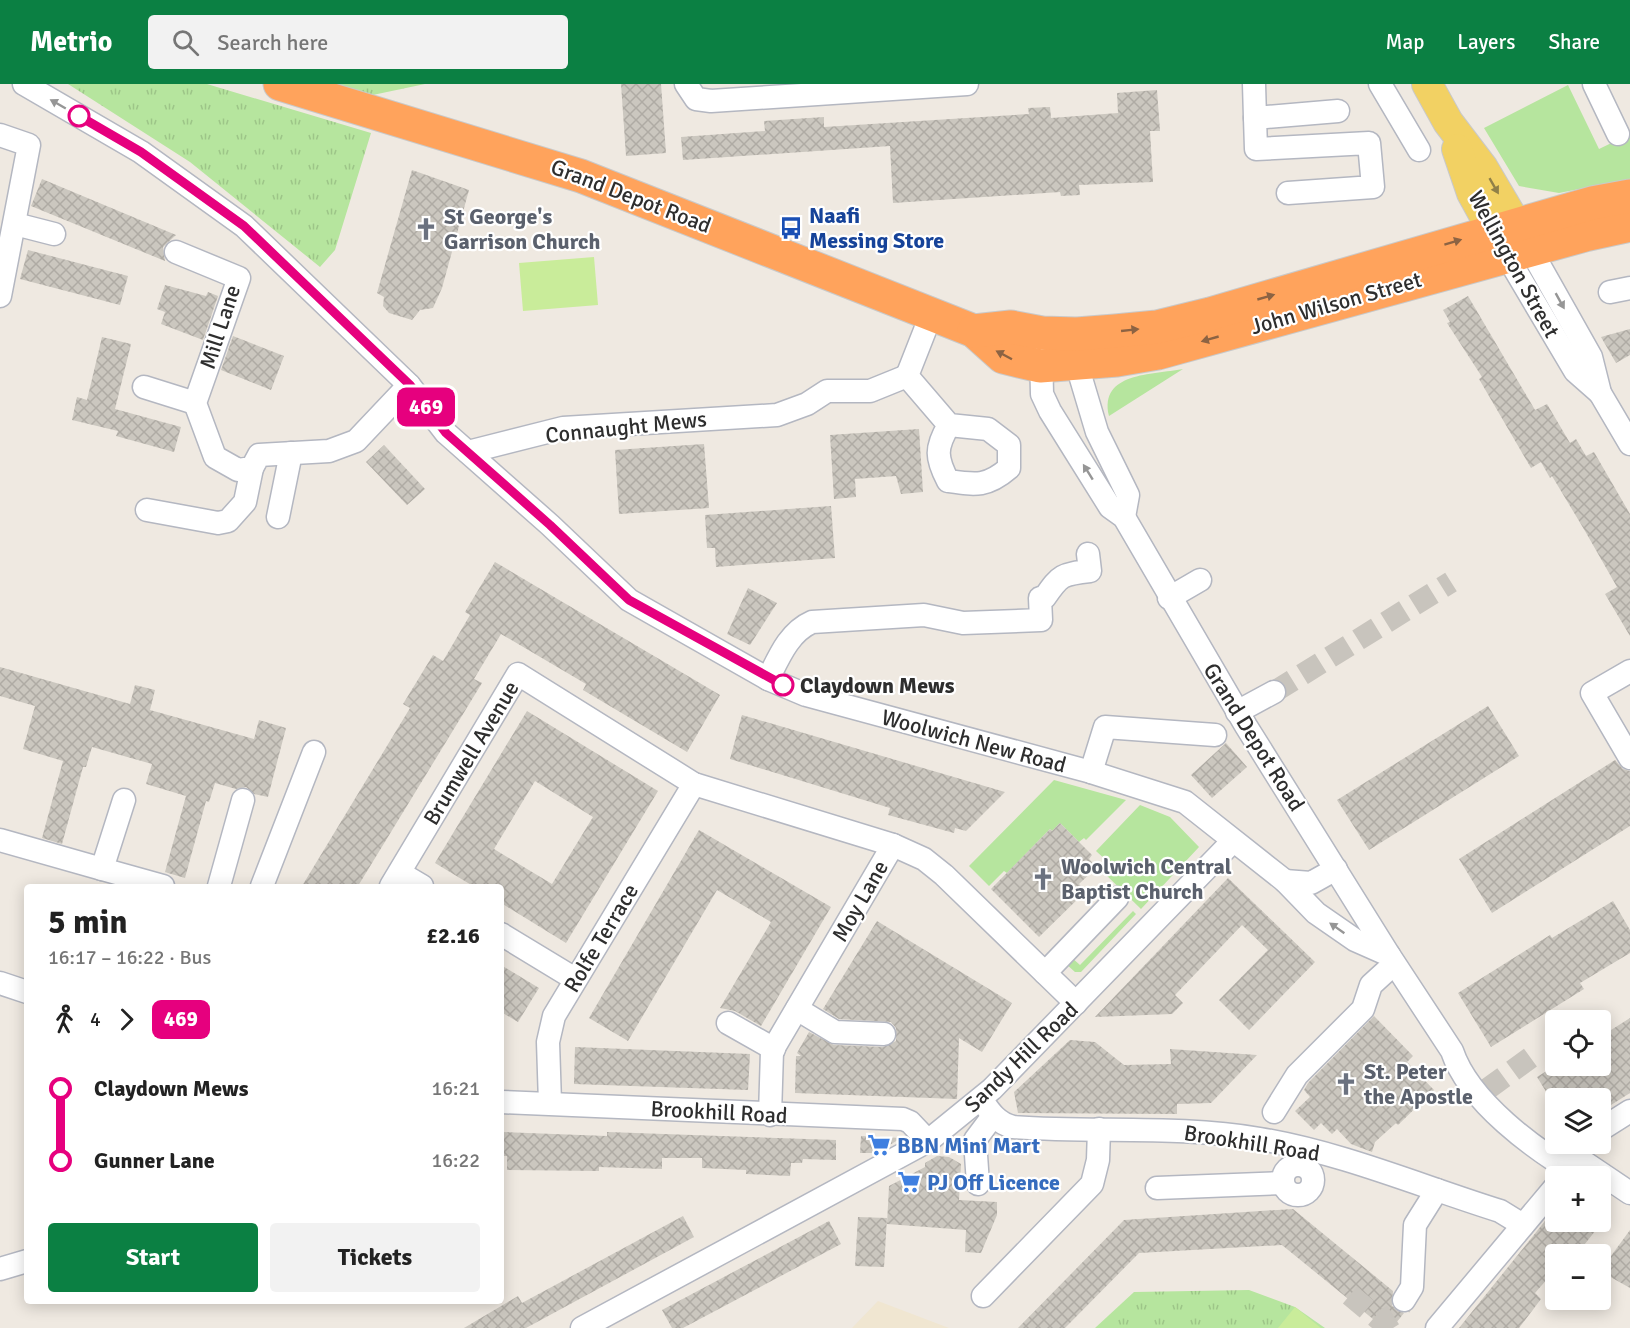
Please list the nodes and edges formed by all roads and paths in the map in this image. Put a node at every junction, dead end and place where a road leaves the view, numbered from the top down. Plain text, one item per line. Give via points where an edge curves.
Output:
1 (24, 84) edge
2 (280, 84) edge
3 (686, 84) edge
4 (967, 84) edge
5 (1254, 84) edge
6 (1380, 84) edge
7 (1427, 84) edge
8 (1594, 84) edge
9 (803, 90) edge
10 (1338, 111) dead end
11 (1255, 117) junction
12 (1618, 134) dead end
13 (0, 135) edge
14 (1419, 150) dead end
15 (1288, 193) dead end
16 (1630, 196) edge
17 (15, 224) junction
18 (1630, 225) edge
19 (54, 234) dead end
20 (1512, 241) junction
21 (176, 252) dead end
22 (0, 296) edge
23 (931, 315) junction
24 (974, 331) junction
25 (1042, 333) junction
26 (1077, 349) junction
27 (1040, 366) junction
28 (907, 376) junction
29 (410, 385) junction
30 (144, 387) dead end
31 (195, 403) junction
32 (949, 425) dead end
33 (1630, 444) edge
34 (468, 452) junction
35 (291, 453) junction
36 (252, 468) junction
37 (147, 510) dead end
38 (278, 517) dead end
39 (1124, 517) junction
40 (1088, 554) dead end
41 (1200, 580) dead end
42 (1169, 598) junction
43 (1630, 671) edge
44 (768, 678) junction
45 (1274, 692) tunnel mouth
46 (1237, 711) junction
47 (1215, 735) dead end
48 (314, 752) dead end
49 (1630, 758) edge
50 (1091, 772) junction
51 (694, 784) junction
52 (243, 800) dead end
53 (124, 801) dead end
54 (0, 840) edge
55 (1233, 841) junction
56 (893, 845) junction
57 (102, 869) junction
58 (1336, 869) junction
59 (395, 880) edge
60 (1285, 881) junction
61 (156, 884) edge
62 (220, 884) edge
63 (263, 884) edge
64 (413, 884) edge
65 (1117, 898) dead end
66 (504, 936) edge
67 (1392, 959) junction
68 (1045, 973) junction
69 (575, 979) junction
70 (0, 983) edge
71 (24, 986) edge
72 (1076, 1003) junction
73 (797, 1009) junction
74 (728, 1023) dead end
75 (884, 1034) dead end
76 (774, 1048) junction
77 (1483, 1093) junction
78 (504, 1102) edge
79 (550, 1103) junction
80 (987, 1108) junction
81 (1630, 1111) edge
82 (1274, 1112) dead end
83 (770, 1115) junction
84 (1611, 1123) edge
85 (1100, 1129) junction
86 (1545, 1135) edge
87 (928, 1141) junction
88 (1304, 1156) junction
89 (1569, 1166) edge
90 (978, 1184) dead end
91 (1611, 1185) edge
92 (1157, 1188) dead end
93 (1437, 1190) junction
94 (1630, 1193) edge
95 (1611, 1194) edge
96 (1545, 1199) edge
97 (1630, 1205) edge
98 (1523, 1225) junction
99 (24, 1263) edge
100 (0, 1269) edge
101 (983, 1296) dead end
102 (1404, 1300) tunnel mouth
103 (582, 1328) edge
104 (1437, 1328) edge

29 -> 1 street, Woolwich New Road via 244,226 141,152
2 - 23 highway, Grand Depot Road via 553,166
3 - 9 street via 702,101
4 - 9 street
5 - 11 street
6 - 14 street
7 - 20 main road, Wellington Street via 1448,122 1472,193
8 - 12 street
10 - 11 street
11 - 15 street via 1256,149 1369,143 1372,187
13 - 17 street via 29,145
16 - 20 highway, John Wilson Street via 1592,203
17 - 19 street
17 - 22 street
18 - 20 highway, John Wilson Street
20 - 26 highway, John Wilson Street
20 - 33 street, Wellington Street via 1575,371 1600,393
21 - 31 street, Mill Lane via 239,278
23 - 24 highway, Grand Depot Road
23 - 28 street
24 - 25 highway, Grand Depot Road via 1011,327
27 -> 24 highway, Grand Depot Road via 1003,357
25 - 26 highway, Grand Depot Road
25 - 27 street, Grand Depot Road
26 - 27 highway, John Wilson Street
26 - 39 street via 1097,432 1128,495
39 -> 27 street, Grand Depot Road via 1110,507 1050,411 1042,394
28 - 32 street
28 - 34 street, Connaught Mews via 870,391 827,392 777,415 563,429
29 - 34 street, Woolwich New Road via 446,433
29 - 35 street via 356,441 329,451
30 - 31 street
31 - 36 street via 216,457 238,470
34 - 44 street, Woolwich New Road via 629,600
35 - 36 street via 259,455
35 - 38 street
36 - 37 street via 245,502 228,522
39 - 42 street, Grand Depot Road
40 - 44 street via 1090,571 1064,575 1040,598 1041,620 963,623 924,615 812,622 786,645
41 - 42 street
42 - 46 street, Grand Depot Road
43 - 49 street via 1592,693
44 - 50 street, Woolwich New Road via 806,695
45 - 46 street
46 - 58 street, Grand Depot Road
47 - 50 street via 1106,727
48 - 63 street
50 - 55 street, Woolwich New Road via 1185,802
51 - 56 street
51 - 59 street, Brumwell Avenue via 518,674
51 - 69 street, Rolfe Terrace
52 - 62 street
53 - 57 street
54 - 57 street
55 - 60 street, Woolwich New Road
55 - 72 street, Sandy Hill Road
56 - 68 street, Moy Lane via 924,859 944,875
56 - 73 street, Moy Lane
57 - 61 street
58 - 60 street via 1311,883
58 - 67 street, Grand Depot Road
59 - 64 street
67 -> 60 street, Woolwich New Road via 1316,913
65 - 68 street
66 - 69 street
67 - 77 street via 1452,1051 1461,1054
67 - 82 street via 1371,985 1363,1009 1297,1075
68 - 72 street, Moy Lane
69 - 79 street, Rolfe Terrace via 554,1016 548,1041
70 - 71 street
72 - 80 street, Sandy Hill Road
73 - 75 street via 836,1032
73 - 76 street, Moy Lane
74 - 76 street
76 - 83 street, Moy Lane
77 - 86 street
77 - 89 street via 1491,1110 1519,1134
78 - 79 street, Brookhill Road
79 - 83 street, Brookhill Road
80 - 85 street, Brookhill Road via 1004,1125 1013,1127
80 - 87 street, Sandy Hill Road
80 - 90 street via 975,1140
81 - 84 street
83 - 87 street, Brookhill Road via 903,1119
85 - 88 street, Brookhill Road via 1222,1134
85 - 101 street via 1092,1184
87 - 103 street, Sandy Hill Road
88 - 92 street via 1313,1176 1308,1192 1292,1194 1282,1183
88 - 93 street, Brookhill Road via 1359,1162
91 - 94 street
93 - 98 street, Brookhill Road via 1500,1211
93 - 102 street via 1415,1225 1412,1287
95 - 97 street
96 - 98 street
98 - 104 street
99 - 100 street

